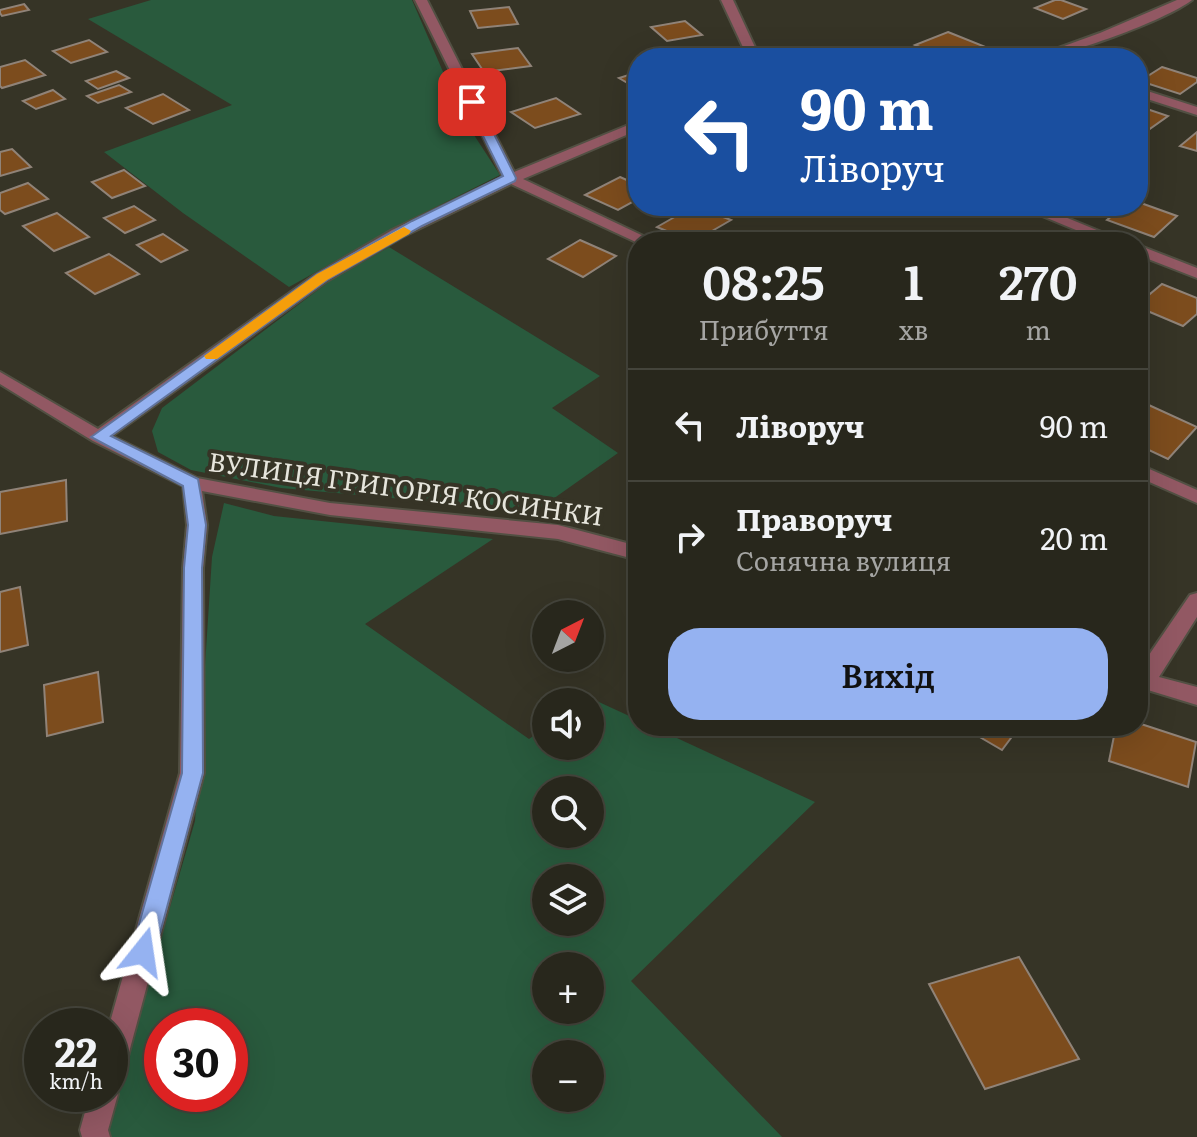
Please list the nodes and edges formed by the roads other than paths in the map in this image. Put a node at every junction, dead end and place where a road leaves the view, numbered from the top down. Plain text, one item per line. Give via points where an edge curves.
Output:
1 (421, 0) edge
2 (727, 0) edge
3 (1186, 0) edge
4 (749, 48) edge
5 (1067, 48) edge
6 (1148, 95) edge
7 (1197, 111) edge
8 (628, 129) edge
9 (510, 178) junction
10 (1051, 216) edge
11 (1092, 232) edge
12 (628, 233) edge
13 (1148, 254) edge
14 (1197, 273) edge
15 (0, 377) edge
16 (99, 437) junction
17 (1148, 475) edge
18 (192, 483) junction
19 (1197, 497) edge
20 (628, 550) edge
21 (1197, 600) edge
22 (1148, 671) edge
23 (1148, 682) edge
24 (1197, 696) edge
25 (127, 1008) edge
26 (99, 1112) edge
27 (96, 1137) edge

1 - 9 street
2 - 4 street
3 - 5 street
6 - 7 street
8 - 9 street
9 - 12 street
9 - 16 street via 322,277
10 - 11 street
13 - 14 street
15 - 16 street, ВУЛИЦЯ ГРИГОРІЯ КОСИНКИ
16 - 18 street, ВУЛИЦЯ ГРИГОРІЯ КОСИНКИ
17 - 19 street
18 - 20 street, ВУЛИЦЯ ГРИГОРІЯ КОСИНКИ via 330,509 558,532
18 - 25 street via 197,525 192,773
21 - 22 street
23 - 24 street
26 - 27 street

